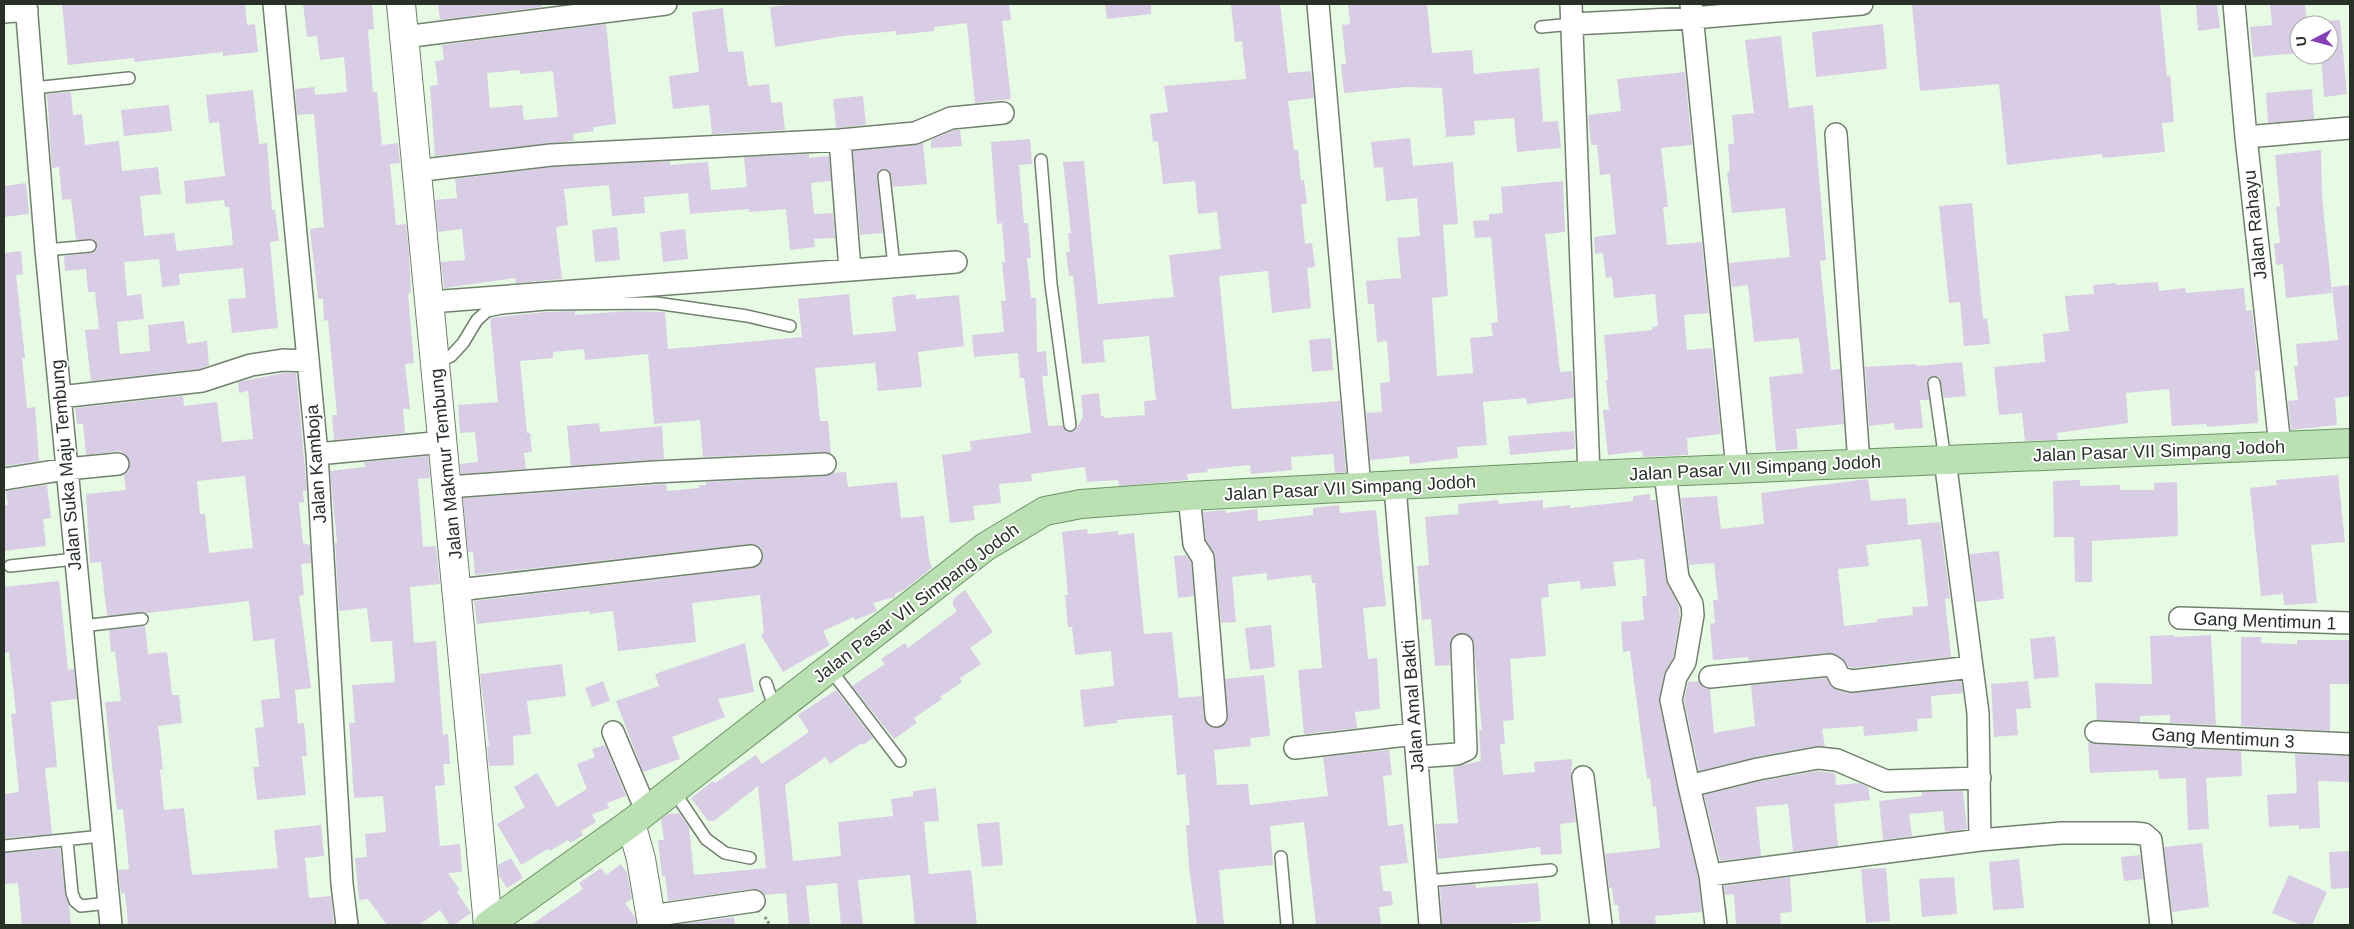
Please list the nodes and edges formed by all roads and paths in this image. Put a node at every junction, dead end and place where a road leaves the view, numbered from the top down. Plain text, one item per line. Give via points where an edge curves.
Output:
1 (274, 4) edge
2 (401, 4) edge
3 (666, 4) edge
4 (1318, 4) edge
5 (1862, 4) edge
6 (2234, 4) edge
7 (27, 7) edge
8 (1692, 11) edge
9 (4, 12) edge
10 (1572, 14) edge
11 (1542, 28) dead end
12 (404, 37) junction
13 (129, 78) dead end
14 (33, 88) junction
15 (1004, 113) dead end
16 (2350, 128) edge
17 (1836, 134) dead end
18 (2246, 137) junction
19 (840, 140) junction
20 (1041, 160) dead end
21 (415, 171) junction
22 (884, 176) dead end
23 (90, 246) dead end
24 (46, 250) junction
25 (956, 262) dead end
26 (894, 266) junction
27 (850, 270) junction
28 (430, 302) junction
29 (790, 326) dead end
30 (308, 361) junction
31 (436, 363) junction
32 (1934, 383) dead end
33 (60, 396) junction
34 (1070, 425) dead end
35 (444, 442) junction
36 (2350, 443) edge
37 (2280, 446) junction
38 (317, 454) junction
39 (1945, 460) junction
40 (118, 464) dead end
41 (825, 464) dead end
42 (1859, 464) junction
43 (1737, 468) junction
44 (66, 469) junction
45 (1665, 474) junction
46 (1588, 475) junction
47 (4, 479) edge
48 (1395, 486) junction
49 (448, 488) junction
50 (1360, 488) junction
51 (1189, 496) junction
52 (751, 556) dead end
53 (75, 558) junction
54 (10, 566) dead end
55 (458, 590) junction
56 (2180, 618) dead end
57 (142, 619) dead end
58 (2350, 623) edge
59 (82, 626) junction
60 (1462, 645) dead end
61 (1972, 667) junction
62 (830, 668) junction
63 (1710, 676) dead end
64 (766, 683) dead end
65 (775, 710) junction
66 (1216, 716) dead end
67 (613, 732) dead end
68 (2096, 732) dead end
69 (1415, 734) junction
70 (2350, 744) edge
71 (1295, 748) dead end
72 (1416, 757) junction
73 (900, 761) dead end
74 (1583, 777) dead end
75 (1980, 778) junction
76 (1688, 786) junction
77 (672, 790) junction
78 (638, 817) junction
79 (102, 836) junction
80 (67, 840) junction
81 (1980, 840) junction
82 (4, 846) edge
83 (1281, 857) dead end
84 (750, 858) dead end
85 (1551, 870) dead end
86 (1710, 875) junction
87 (1426, 881) junction
88 (754, 901) dead end
89 (108, 903) junction
90 (652, 921) edge
91 (110, 925) edge
92 (347, 925) edge
93 (488, 925) edge
94 (1287, 925) edge
95 (1430, 925) edge
96 (1601, 925) edge
97 (1716, 925) edge
98 (2161, 925) edge

1 - 30 street, Jalan Kamboja
2 - 12 street, Jalan Makmur Tembung
3 - 12 street
4 - 50 street
5 - 8 street
6 - 18 street, Jalan Rahayu
7 - 9 street
7 - 14 street, Jalan Suka Maju Tembung
8 - 10 street
8 - 43 street
10 - 11 lane
10 - 46 street
12 - 21 street, Jalan Makmur Tembung
13 - 14 lane
14 - 24 street, Jalan Suka Maju Tembung
15 - 19 street via 951,118 915,133
16 - 18 street
17 - 42 street
18 - 37 street, Jalan Rahayu
19 - 21 street via 551,155
19 - 27 street
20 - 34 lane via 1051,284
21 - 28 street, Jalan Makmur Tembung
22 - 26 lane
23 - 24 lane
24 - 33 street, Jalan Suka Maju Tembung
25 - 26 street
26 - 27 street
27 - 28 street
28 - 31 street, Jalan Makmur Tembung
29 - 31 lane via 747,316 656,303 546,304 502,308 482,315 451,356
30 - 33 street via 283,360 251,365 202,381
30 - 38 street, Jalan Kamboja
31 - 35 street, Jalan Makmur Tembung
32 - 39 lane
33 - 44 street, Jalan Suka Maju Tembung
35 - 38 street
35 - 49 street, Jalan Makmur Tembung
36 - 37 main road, Jalan Pasar VII Simpang Jodoh
37 - 39 main road, Jalan Pasar VII Simpang Jodoh
38 - 92 street, Jalan Kamboja
39 - 42 main road, Jalan Pasar VII Simpang Jodoh
39 - 61 street
40 - 44 street
41 - 49 street via 654,472
42 - 43 main road, Jalan Pasar VII Simpang Jodoh
43 - 45 main road, Jalan Pasar VII Simpang Jodoh
44 - 47 street
44 - 53 street, Jalan Suka Maju Tembung
45 - 46 main road, Jalan Pasar VII Simpang Jodoh
45 - 76 street via 1678,578 1692,604 1693,615 1685,662 1676,677 1671,700
46 - 48 main road, Jalan Pasar VII Simpang Jodoh
48 - 50 main road, Jalan Pasar VII Simpang Jodoh
48 - 69 street, Jalan Amal Bakti
49 - 55 street, Jalan Makmur Tembung
50 - 51 main road, Jalan Pasar VII Simpang Jodoh
51 - 62 main road, Jalan Pasar VII Simpang Jodoh via 1080,500 1045,511 985,547
51 - 66 street via 1194,544 1204,558
52 - 55 street
53 - 54 lane
53 - 59 street, Jalan Suka Maju Tembung
55 - 93 street, Jalan Makmur Tembung
56 - 58 street, Gang Mentimun 1
57 - 59 lane
59 - 79 street, Jalan Suka Maju Tembung
60 - 72 street via 1466,750 1457,754
61 - 63 street via 1852,681 1840,678 1830,665
61 - 75 street via 1980,737
62 - 65 main road, Jalan Pasar VII Simpang Jodoh
62 - 73 lane
64 - 65 lane
65 - 77 main road, Jalan Pasar VII Simpang Jodoh
67 - 78 street
68 - 70 street, Gang Mentimun 3
69 - 71 street
69 - 72 street, Jalan Amal Bakti
72 - 87 street, Jalan Amal Bakti
74 - 96 street
75 - 76 street via 1886,780 1837,760 1818,758
75 - 81 street
76 - 86 street
77 - 78 main road, Jalan Pasar VII Simpang Jodoh
77 - 84 lane via 706,839 725,853
78 - 90 street via 641,860
78 - 93 main road, Jalan Pasar VII Simpang Jodoh
79 - 80 lane
79 - 89 street, Jalan Suka Maju Tembung
80 - 82 lane
80 - 89 lane via 75,901 81,906
81 - 86 street
81 - 98 street via 2061,833 2134,832 2146,836 2153,846
83 - 94 lane
85 - 87 lane
86 - 97 street
87 - 95 street, Jalan Amal Bakti
88 - 90 street
89 - 91 street, Jalan Suka Maju Tembung

